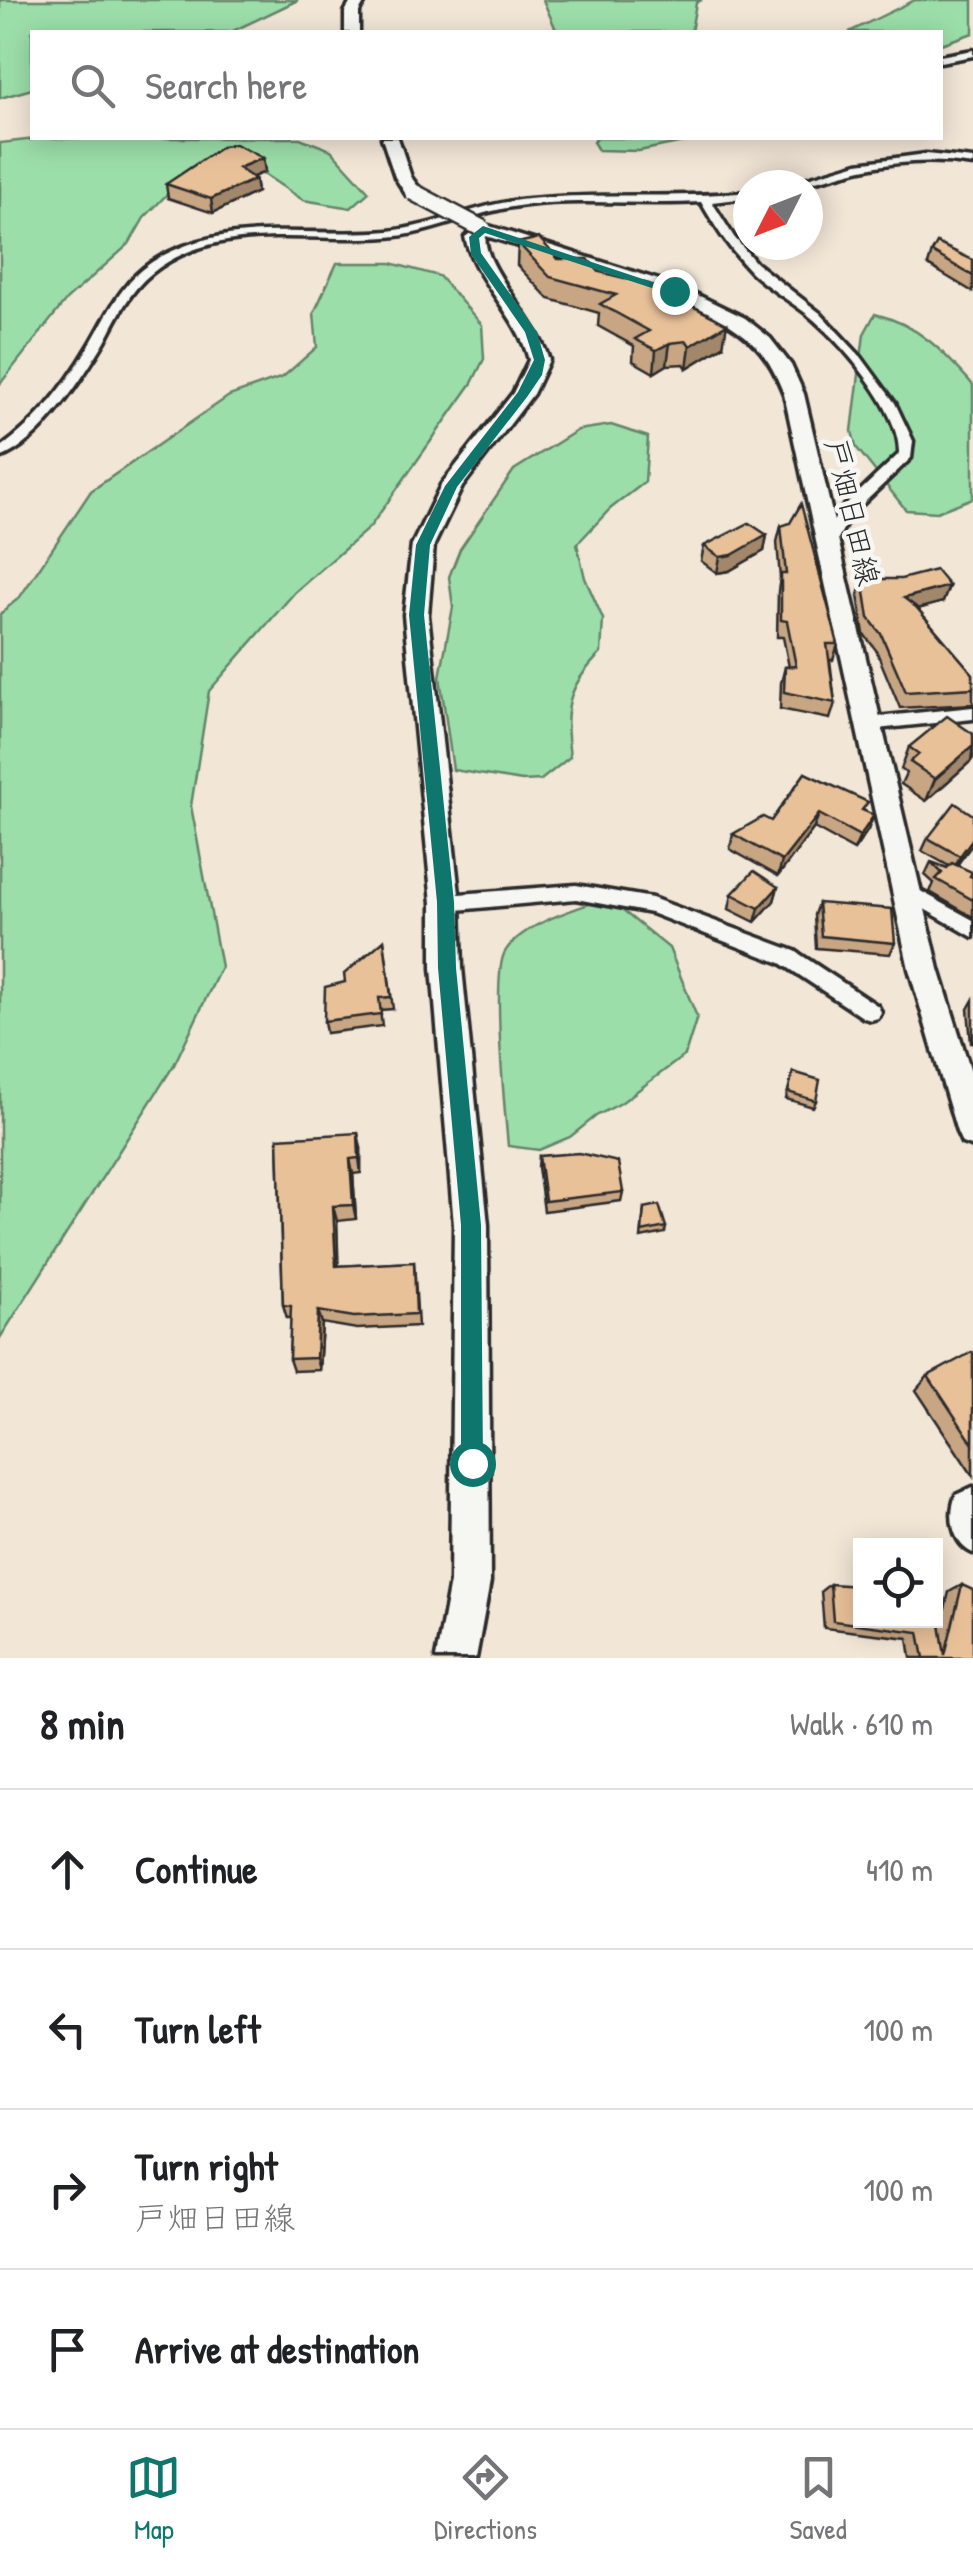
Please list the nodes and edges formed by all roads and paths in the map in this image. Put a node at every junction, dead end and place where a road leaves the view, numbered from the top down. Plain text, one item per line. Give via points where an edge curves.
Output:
1 (359, 0) edge
2 (352, 30) edge
3 (973, 53) edge
4 (943, 58) edge
5 (391, 140) edge
6 (973, 162) edge
7 (823, 176) edge
8 (733, 197) edge
9 (705, 200) junction
10 (483, 229) junction
11 (0, 454) edge
12 (828, 545) junction
13 (973, 714) edge
14 (866, 724) junction
15 (905, 889) junction
16 (446, 902) junction
17 (973, 930) edge
18 (871, 1012) dead end
19 (973, 1132) edge
20 (973, 1499) edge
21 (973, 1541) edge
22 (456, 1658) edge

1 - 2 main road
3 - 4 street
5 - 10 main road, 戸畑日田線, bridge via 413,192
6 - 7 street via 896,157
8 - 9 street
9 - 11 street via 530,202 484,207 416,230 238,235 186,248 134,281 56,398 24,439
9 - 12 street via 751,265 840,340 904,428 906,455 844,514
10 - 12 main road, 戸畑日田線 via 674,291 763,342 794,394
10 - 16 main road via 474,237 476,254 531,332 540,360 523,394 452,486 423,545 416,615
12 - 14 main road, 戸畑日田線
13 - 14 street
14 - 15 main road, 戸畑日田線
15 - 17 street
15 - 19 main road, 戸畑日田線
16 - 18 street via 576,892 652,906 788,957
16 - 22 main road via 471,1225 470,1582
20 - 21 street via 966,1504

